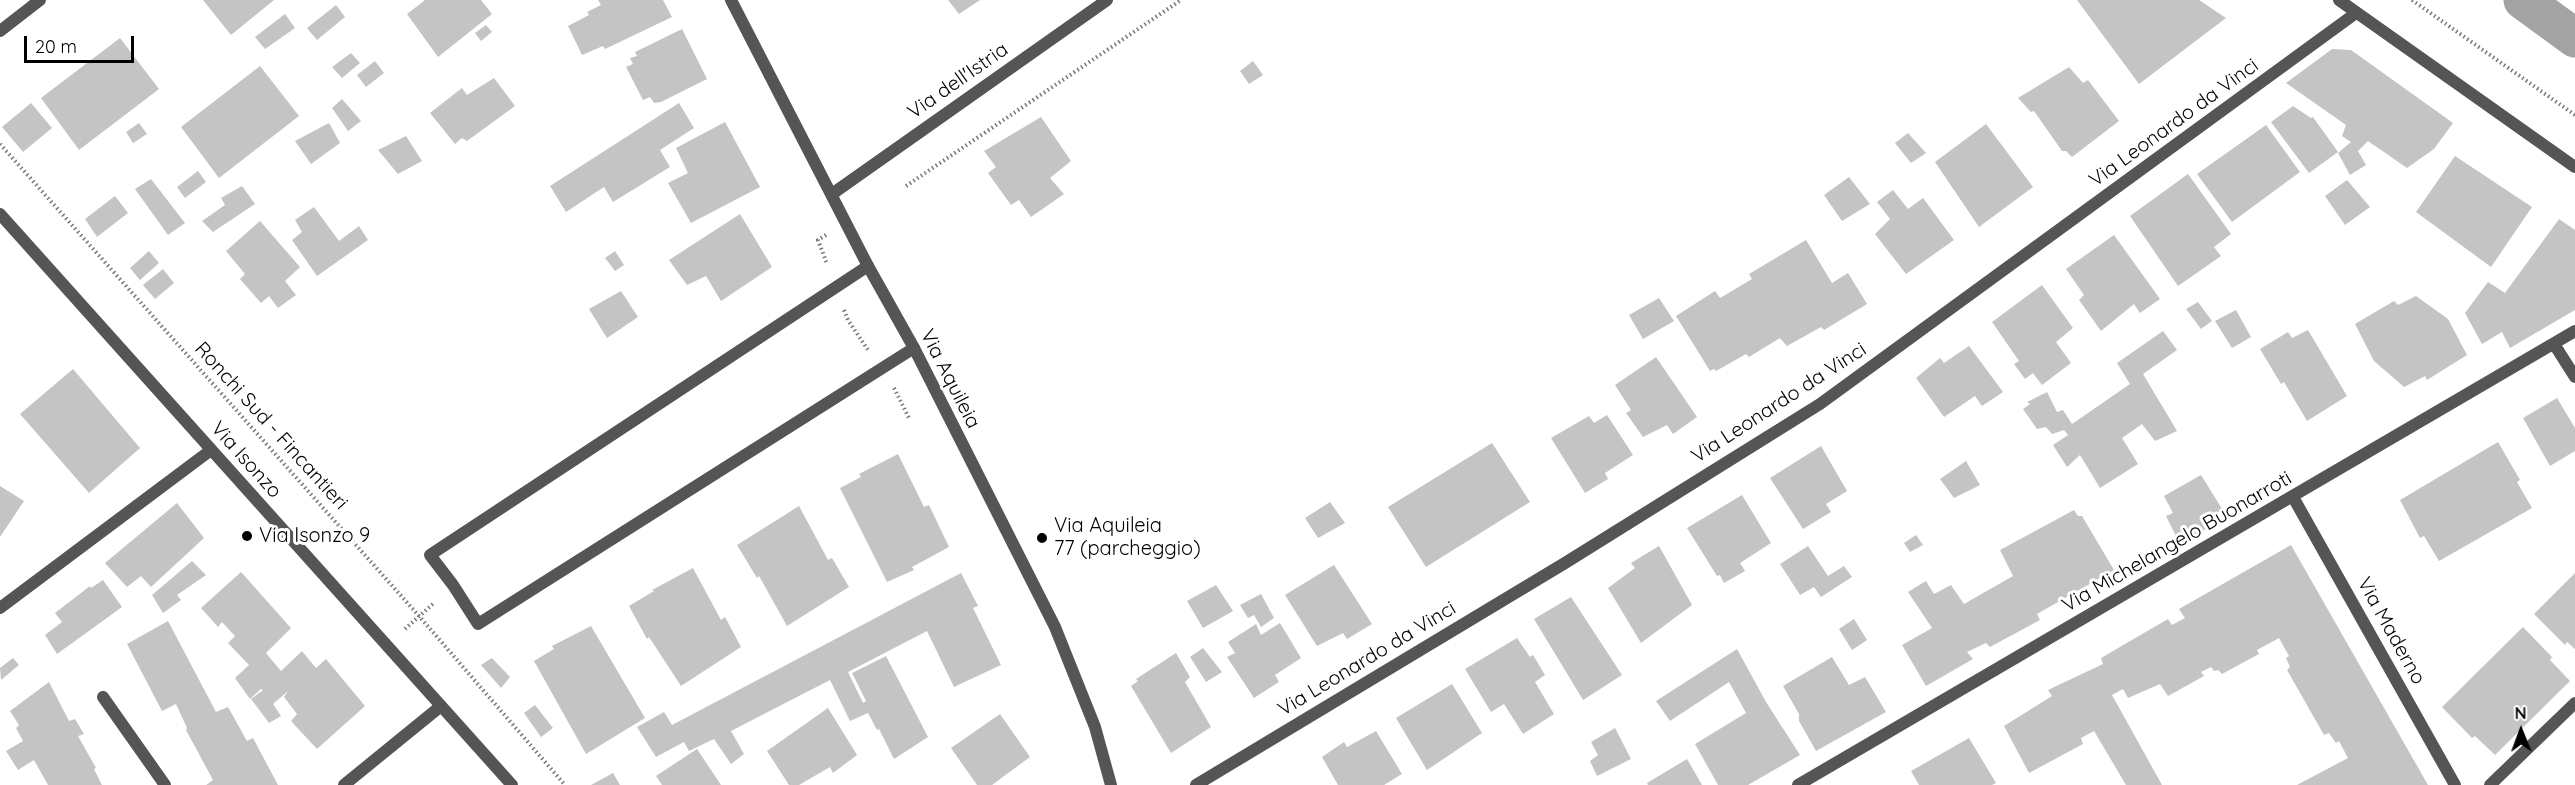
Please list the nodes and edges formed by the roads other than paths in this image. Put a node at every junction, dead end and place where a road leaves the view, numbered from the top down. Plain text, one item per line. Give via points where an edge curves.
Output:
1 (40, 0) edge
2 (731, 0) edge
3 (1107, 0) edge
4 (2339, 0) edge
5 (2356, 13) junction
6 (0, 31) edge
7 (2575, 167) edge
8 (832, 194) junction
9 (0, 214) edge
10 (868, 266) junction
11 (2575, 331) edge
12 (2554, 344) junction
13 (914, 348) junction
14 (2575, 377) edge
15 (211, 450) junction
16 (2293, 497) junction
17 (0, 608) edge
18 (103, 697) dead end
19 (2575, 703) edge
20 (441, 706) junction
21 (165, 785) edge
22 (345, 785) edge
23 (512, 785) edge
24 (1111, 785) edge
25 (1196, 785) edge
26 (1798, 785) edge
27 (2455, 785) edge
28 (2490, 785) edge

1 - 6 street
2 - 8 street, Via Aquileia
3 - 8 street, Via dell'Istria
4 - 5 street
5 - 7 street
5 - 25 street, Via Leonardo da Vinci via 1820,404
8 - 10 street, Via Aquileia
9 - 15 street, Via Isonzo
10 - 13 street, Via Aquileia
10 - 13 street via 430,555 478,624
11 - 12 street, Via Michelangelo Buonarroti
12 - 14 street
12 - 16 street, Via Michelangelo Buonarroti
13 - 24 street, Via Aquileia via 1056,627 1095,727
15 - 17 street
15 - 20 street, Via Isonzo
16 - 26 street, Via Michelangelo Buonarroti
16 - 27 street, Via Maderno
18 - 21 street
19 - 28 street
20 - 22 street
20 - 23 street, Via Isonzo

